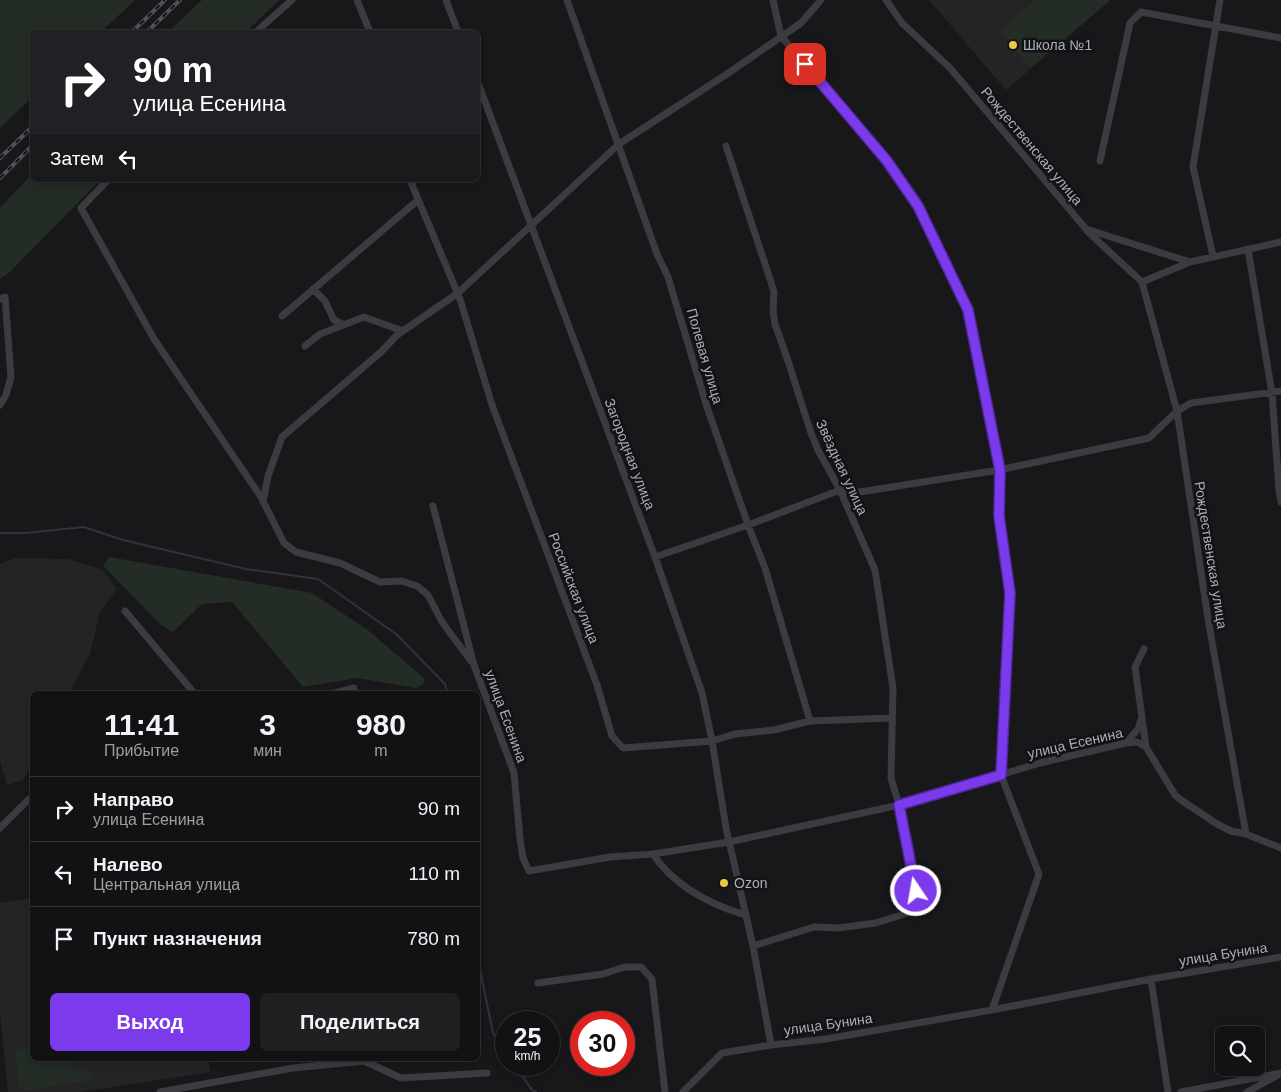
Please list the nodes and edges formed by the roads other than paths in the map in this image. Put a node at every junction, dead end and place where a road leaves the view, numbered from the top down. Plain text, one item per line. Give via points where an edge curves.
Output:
1 (292, 0) edge
2 (357, 0) edge
3 (446, 0) edge
4 (567, 0) edge
5 (773, 0) edge
6 (821, 0) edge
7 (886, 0) edge
8 (1220, 0) edge
9 (1216, 26) junction
10 (258, 30) edge
11 (369, 30) edge
12 (457, 30) edge
13 (782, 36) junction
14 (1281, 38) edge
15 (480, 88) edge
16 (618, 144) junction
17 (726, 146) dead end
18 (1100, 162) dead end
19 (106, 182) edge
20 (411, 182) edge
21 (418, 200) junction
22 (531, 226) junction
23 (1086, 229) junction
24 (1281, 242) edge
25 (1248, 249) junction
26 (1213, 256) junction
27 (1190, 262) junction
28 (1142, 282) junction
29 (313, 289) junction
30 (458, 294) junction
31 (0, 299) edge
32 (282, 316) dead end
33 (344, 325) junction
34 (403, 331) junction
35 (305, 346) dead end
36 (1281, 391) edge
37 (1272, 393) junction
38 (0, 406) edge
39 (1177, 411) junction
40 (1000, 470) junction
41 (840, 490) junction
42 (263, 502) junction
43 (1281, 502) edge
44 (433, 506) dead end
45 (748, 525) junction
46 (656, 557) junction
47 (125, 611) dead end
48 (1144, 649) dead end
49 (474, 665) junction
50 (354, 688) dead end
51 (192, 691) edge
52 (342, 691) edge
53 (1142, 717) junction
54 (892, 718) junction
55 (810, 722) junction
56 (712, 742) junction
57 (1126, 743) junction
58 (1146, 747) junction
59 (1001, 775) junction
60 (30, 799) edge
61 (899, 805) junction
62 (0, 828) edge
63 (1246, 834) junction
64 (730, 842) junction
65 (1281, 848) edge
66 (653, 854) junction
67 (746, 915) junction
68 (754, 946) junction
69 (1281, 957) edge
70 (1151, 979) junction
71 (538, 983) dead end
72 (992, 1010) junction
73 (771, 1045) junction
74 (487, 1073) dead end
75 (1281, 1073) edge
76 (1211, 1089) edge
77 (160, 1092) edge
78 (665, 1092) edge
79 (683, 1092) edge
80 (1168, 1092) edge
81 (1181, 1092) edge
82 (1247, 1092) edge

1 - 10 street
2 - 11 street
3 - 12 street
4 - 16 street, Полевая улица
5 - 13 street
6 - 13 street via 801,22
7 - 23 street, Рождественская улица via 902,23 950,68
8 - 9 street
9 - 14 street
9 - 18 street via 1141,12 1130,23
9 - 26 street via 1193,167
13 - 16 street
13 - 40 street via 887,161 918,206 968,310
15 - 22 street, Загородная улица
16 - 22 street
16 - 45 street, Полевая улица via 668,277
17 - 41 street, Звёздная улица via 774,292 775,324 804,415 818,450
19 - 42 street via 80,208 154,339
20 - 21 street, Российская улица
21 - 29 street
21 - 30 street, Российская улица
22 - 30 street
22 - 46 street, Загородная улица
23 - 27 street
23 - 28 street, Рождественская улица
24 - 25 street
25 - 26 street
25 - 37 street
26 - 27 street
27 - 28 street
28 - 39 street, Рождественская улица
29 - 32 street
29 - 33 street via 334,320
30 - 34 street
30 - 56 street, Российская улица via 492,405 597,685 612,736 623,748
31 - 38 street via 5,297 12,377
33 - 34 street via 364,317
33 - 35 street via 320,334
34 - 42 street via 282,436
36 - 37 street
37 - 39 street via 1191,403
37 - 43 street
39 - 40 street via 1149,438
39 - 63 street, Рождественская улица via 1208,619
40 - 41 street via 860,492
40 - 59 street via 999,516 1010,593
41 - 45 street
41 - 54 street, Звёздная улица via 875,570 893,688
42 - 49 street via 284,543 296,552 340,563 380,582 402,581 423,590
44 - 49 street, улица Есенина
45 - 46 street
45 - 55 street, Полевая улица via 765,568
46 - 56 street, Загородная улица via 702,693
47 - 51 street
48 - 53 street via 1135,667
49 - 66 street, улица Есенина via 514,773 520,839 529,872 610,857
50 - 52 street
53 - 57 street via 1138,729
53 - 58 street
54 - 55 street, Российская улица
54 - 61 street, Звёздная улица via 891,778
55 - 56 street, Российская улица via 735,734
56 - 64 street, Загородная улица
57 - 58 street, улица Есенина via 1137,742
57 - 59 street, улица Есенина
58 - 63 street via 1175,795 1217,824
59 - 61 street, улица Есенина
59 - 72 street via 1039,874
60 - 62 street
61 - 64 street, улица Есенина
61 - 68 street via 920,909 876,923 814,928
63 - 65 street
64 - 66 street, улица Есенина
64 - 67 street
66 - 67 street via 663,869 689,890 728,910
67 - 68 street
68 - 73 street
69 - 70 street, улица Бунина
70 - 72 street, улица Бунина
70 - 80 street
71 - 78 street via 641,967 652,979
72 - 73 street, улица Бунина via 826,1039
73 - 79 street, улица Бунина via 722,1053
74 - 77 street via 401,1078 364,1061 293,1068
75 - 76 street
75 - 82 street
76 - 81 street

